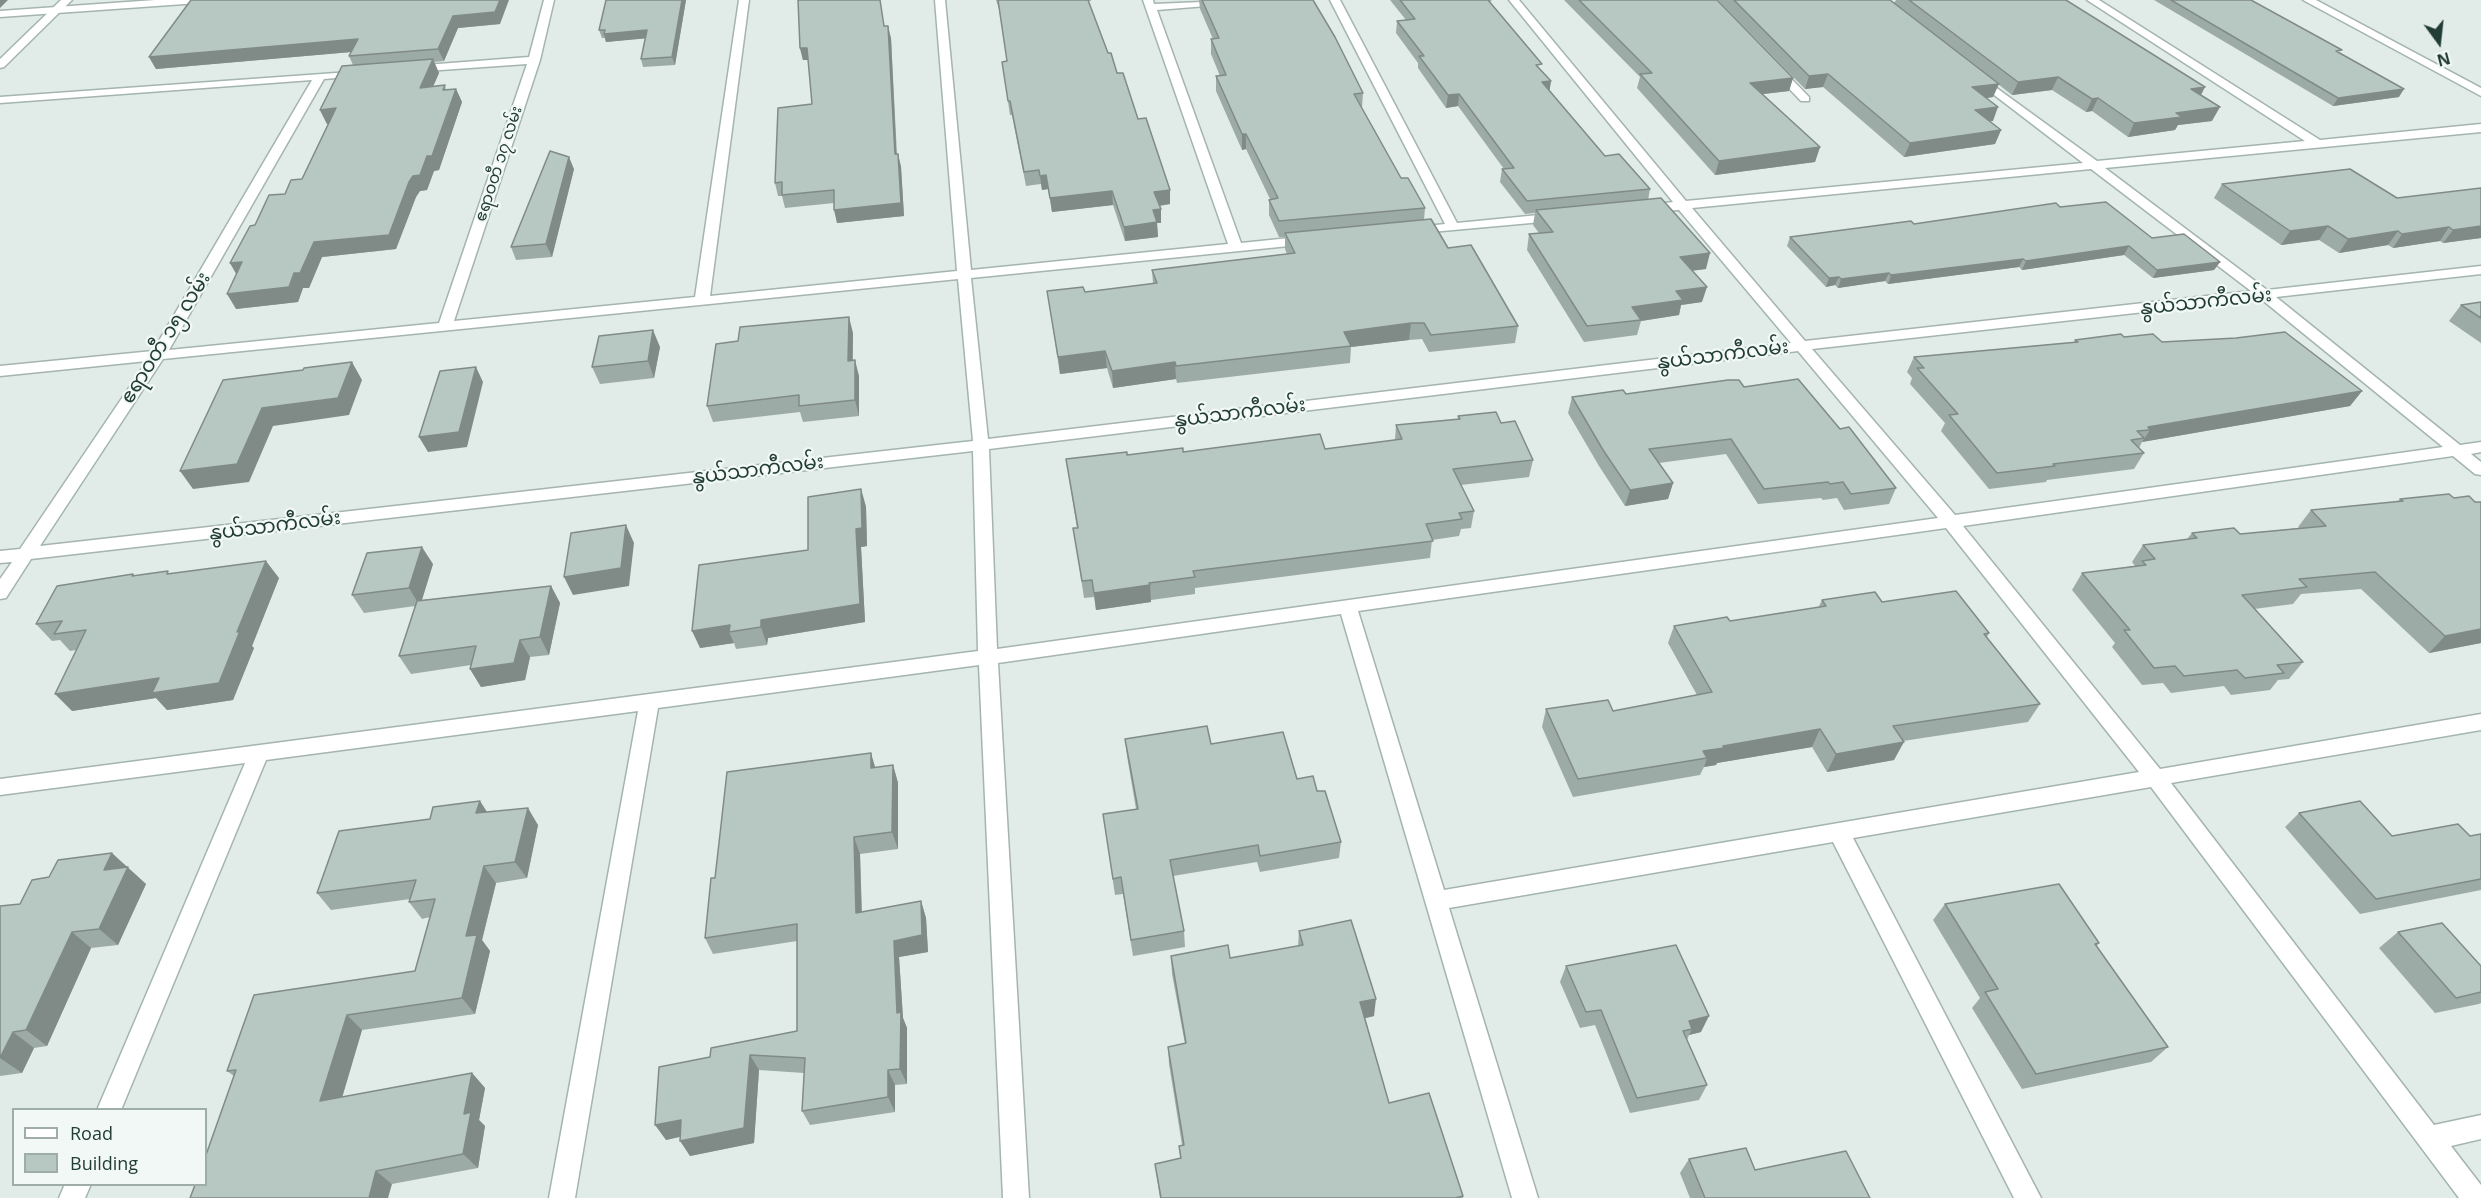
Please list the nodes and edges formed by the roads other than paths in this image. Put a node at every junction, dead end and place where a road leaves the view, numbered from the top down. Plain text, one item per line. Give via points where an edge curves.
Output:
1 (67, 0) edge
2 (200, 0) edge
3 (549, 0) edge
4 (744, 0) edge
5 (940, 0) edge
6 (1244, 0) edge
7 (1335, 0) edge
8 (1514, 0) edge
9 (2092, 0) edge
10 (2308, 0) edge
11 (1149, 4) edge
12 (56, 10) junction
13 (0, 14) edge
14 (1765, 58) edge
15 (534, 60) junction
16 (0, 65) edge
17 (1961, 65) edge
18 (403, 70) edge
19 (368, 73) edge
20 (320, 76) junction
21 (2481, 93) edge
22 (1805, 99) dead end
23 (0, 100) edge
24 (2481, 128) edge
25 (2318, 144) junction
26 (2091, 165) junction
27 (1682, 205) junction
28 (1624, 210) edge
29 (1568, 216) edge
30 (1454, 227) junction
31 (1396, 232) edge
32 (1328, 239) edge
33 (1236, 247) junction
34 (2481, 270) edge
35 (964, 274) junction
36 (2266, 296) junction
37 (702, 300) junction
38 (445, 326) junction
39 (1800, 346) junction
40 (158, 355) junction
41 (0, 371) edge
42 (981, 445) junction
43 (2481, 447) edge
44 (2456, 451) junction
45 (2481, 470) edge
46 (1951, 522) junction
47 (25, 554) junction
48 (0, 557) edge
49 (0, 593) edge
50 (1348, 607) junction
51 (988, 657) junction
52 (649, 702) junction
53 (2481, 722) edge
54 (259, 753) junction
55 (2154, 776) junction
56 (0, 787) edge
57 (1838, 831) junction
58 (1436, 901) junction
59 (110, 1108) edge
60 (2481, 1127) edge
61 (2429, 1138) junction
62 (562, 1198) edge
63 (1016, 1198) edge
64 (1525, 1198) edge
65 (2028, 1198) edge
66 (2475, 1198) edge

1 - 12 street
2 - 12 street
3 - 15 street, ဧရာဝတီ ၁၇ လမ်း
4 - 37 street
5 - 35 street
6 - 11 street
7 - 30 street
8 - 27 street
9 - 25 street
10 - 21 street
11 - 33 street
12 - 13 street
12 - 16 street
14 - 22 street
15 - 18 street
15 - 38 street, ဧရာဝတီ ၁၇ လမ်း
17 - 26 street
19 - 20 street
20 - 23 street
20 - 40 street, ဧရာဝတီ ၁၅ လမ်း
24 - 25 street
25 - 26 street
26 - 27 street
26 - 36 street
27 - 28 street
27 - 39 street
29 - 30 street
30 - 31 street
32 - 33 street
33 - 35 street
34 - 36 street, နွယ်သာကီလမ်း
35 - 37 street
35 - 42 street
36 - 39 street, နွယ်သာကီလမ်း
36 - 44 street
37 - 38 street
38 - 40 street
39 - 42 street, နွယ်သာကီလမ်း
39 - 46 street
40 - 41 street
40 - 47 street, ဧရာဝတီ ၁၅ လမ်း
42 - 47 street, နွယ်သာကီလမ်း
42 - 51 street
43 - 44 street
44 - 45 street
44 - 46 street
46 - 50 street
46 - 55 street
47 - 48 street, နွယ်သာကီလမ်း
47 - 49 street, ဧရာဝတီ ၁၅ လမ်း
50 - 51 street
50 - 58 street
51 - 52 street
51 - 63 street
52 - 54 street
52 - 62 street
53 - 55 street
54 - 56 street
54 - 59 street
55 - 57 street
55 - 61 street
57 - 58 street
57 - 65 street
58 - 64 street
60 - 61 street
61 - 66 street

